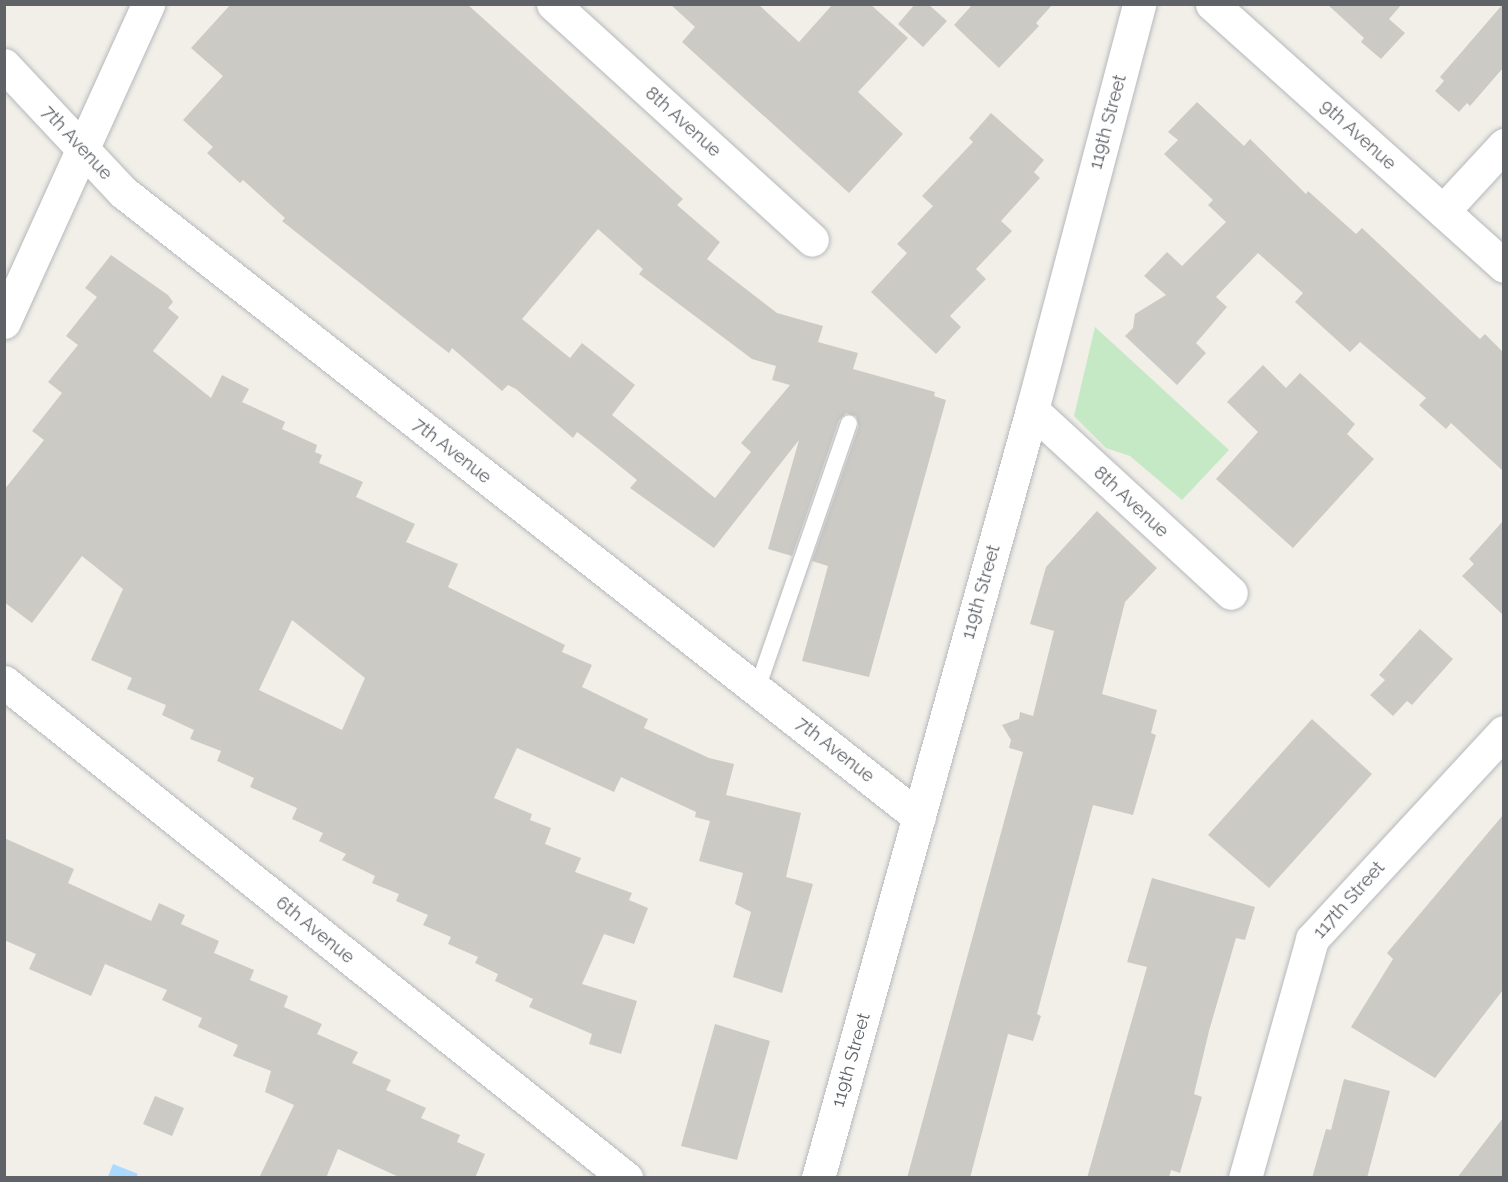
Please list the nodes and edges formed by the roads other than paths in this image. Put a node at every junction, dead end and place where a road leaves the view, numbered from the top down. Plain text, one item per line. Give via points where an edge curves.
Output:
1 (148, 4) edge
2 (553, 4) edge
3 (1139, 4) edge
4 (1212, 4) edge
5 (4, 65) edge
6 (1503, 145) edge
7 (83, 149) junction
8 (1443, 211) junction
9 (812, 240) dead end
10 (1503, 266) edge
11 (4, 322) edge
12 (1032, 410) junction
13 (849, 423) dead end
14 (1231, 593) dead end
15 (4, 682) edge
16 (757, 689) junction
17 (1503, 732) edge
18 (919, 817) junction
19 (626, 1178) edge
20 (818, 1178) edge
21 (1245, 1178) edge

1 - 7 street
2 - 9 street, 8th Avenue
3 - 12 street, 119th Street
4 - 8 street, 9th Avenue
5 - 7 street, 7th Avenue
6 - 8 street
7 - 11 street
7 - 16 street, 7th Avenue via 123,192
8 - 10 street, 9th Avenue
12 - 14 street, 8th Avenue
12 - 18 street, 119th Street
13 - 16 lane
15 - 19 street, 6th Avenue
16 - 18 street, 7th Avenue
17 - 21 street, 117th Street via 1312,939
18 - 20 street, 119th Street

